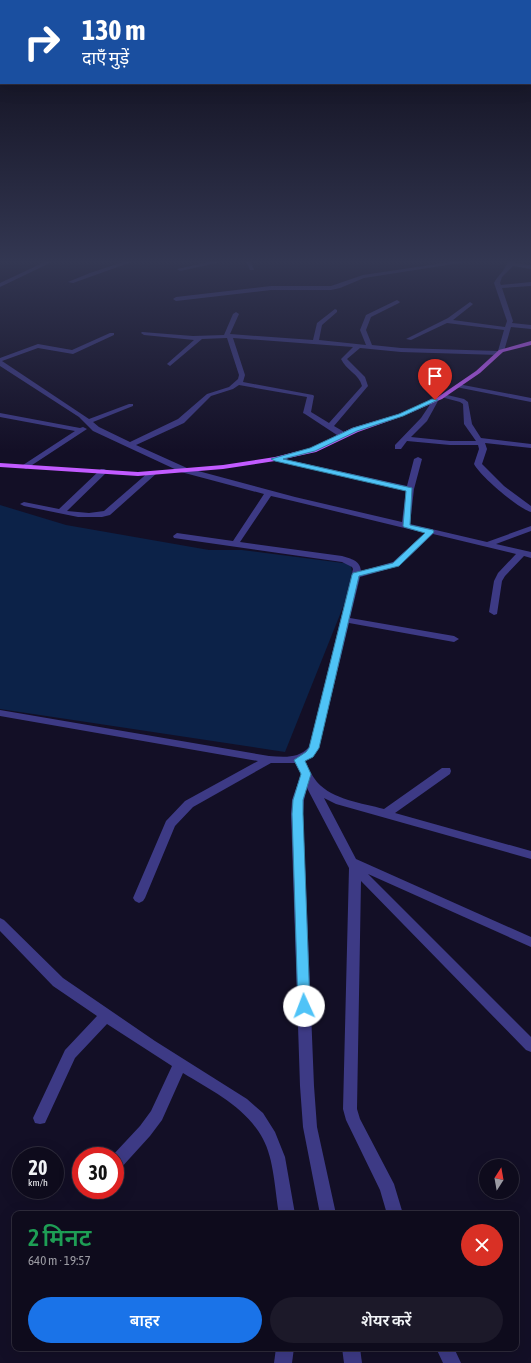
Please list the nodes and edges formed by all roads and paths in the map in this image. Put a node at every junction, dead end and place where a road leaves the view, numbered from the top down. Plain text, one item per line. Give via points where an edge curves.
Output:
1 (232, 324) edge
2 (319, 324) edge
3 (365, 324) edge
4 (443, 324) edge
5 (467, 324) edge
6 (509, 324) edge
7 (508, 327) junction
8 (531, 328) edge
9 (144, 333) dead end
10 (112, 334) dead end
11 (227, 336) junction
12 (200, 338) junction
13 (409, 339) dead end
14 (316, 341) junction
15 (530, 344) edge
16 (359, 346) junction
17 (370, 347) junction
18 (500, 352) junction
19 (0, 360) edge
20 (0, 363) edge
21 (170, 364) dead end
22 (237, 383) junction
23 (458, 386) junction
24 (443, 396) junction
25 (435, 400) junction
26 (531, 400) edge
27 (130, 405) dead end
28 (0, 415) edge
29 (89, 423) junction
30 (329, 427) junction
31 (81, 430) junction
32 (343, 435) junction
33 (406, 438) junction
34 (480, 442) junction
35 (130, 445) junction
36 (531, 446) edge
37 (398, 447) dead end
38 (275, 459) junction
39 (418, 459) dead end
40 (0, 465) edge
41 (26, 467) junction
42 (184, 470) junction
43 (104, 471) junction
44 (153, 473) junction
45 (410, 489) junction
46 (269, 493) junction
47 (24, 504) dead end
48 (531, 510) edge
49 (62, 511) junction
50 (406, 526) junction
51 (531, 528) edge
52 (431, 532) junction
53 (177, 536) dead end
54 (235, 544) junction
55 (486, 545) junction
56 (522, 553) junction
57 (531, 555) edge
58 (356, 575) junction
59 (494, 612) dead end
60 (345, 620) junction
61 (454, 639) dead end
62 (0, 713) edge
63 (269, 760) junction
64 (299, 760) junction
65 (446, 771) dead end
66 (308, 778) junction
67 (385, 814) junction
68 (531, 855) edge
69 (354, 865) junction
70 (139, 898) dead end
71 (0, 923) edge
72 (531, 942) edge
73 (106, 1016) junction
74 (531, 1046) edge
75 (180, 1063) junction
76 (40, 1118) dead end
77 (124, 1154) edge
78 (287, 1211) edge
79 (327, 1211) edge
80 (394, 1211) edge
81 (285, 1351) edge
82 (351, 1351) edge
83 (446, 1351) edge
84 (283, 1363) edge
85 (353, 1363) edge
86 (452, 1363) edge

1 - 11 street
2 - 14 street
3 - 17 street via 363,330
4 - 13 street
5 - 7 street
6 - 7 street
7 - 8 street
7 - 18 street
9 - 12 street
10 - 19 street via 73,352 38,346
11 - 12 street
11 - 14 street
11 - 22 street via 242,375
12 - 21 street
14 - 16 street
15 - 18 main road
16 - 17 street
16 - 30 street via 344,359 363,378 365,386
17 - 18 street
18 - 23 main road
20 - 29 street
22 - 30 street via 311,396 307,413
22 - 35 street via 231,388 209,395 176,424
23 - 24 main road
23 - 26 street
24 - 25 main road
24 - 34 street via 465,401 468,424
25 - 32 main road
25 - 33 street via 424,419
27 - 29 street
28 - 31 street
29 - 31 street
29 - 35 street
30 - 32 street
31 - 41 street
32 - 38 main road via 312,450
33 - 34 street via 444,443
33 - 37 street
34 - 36 street
34 - 48 street via 483,449 479,460 480,468 501,488
35 - 42 street
38 - 42 main road
38 - 45 street
39 - 45 street
40 - 41 main road
41 - 43 main road
42 - 44 main road
42 - 46 street
43 - 44 main road
43 - 49 street
44 - 49 street via 107,513 88,516
45 - 50 street
46 - 50 street
46 - 54 street
47 - 49 street
50 - 52 street
51 - 55 street
52 - 55 street
52 - 58 street via 396,564
53 - 54 street
54 - 58 street via 347,560 356,565
55 - 56 street
56 - 57 street
56 - 59 street via 498,581
58 - 60 street
60 - 61 street
60 - 64 street via 314,748 310,754
62 - 63 street
63 - 64 street
63 - 70 street via 179,812 170,824
64 - 66 street
65 - 67 street
66 - 67 street via 325,795
66 - 69 street
66 - 79 street via 298,800 307,1086 310,1127
67 - 68 street
69 - 72 street
69 - 74 street
69 - 80 street via 350,1109 352,1120 388,1189
71 - 73 street via 58,982
73 - 75 street
73 - 76 street via 70,1054
75 - 77 street via 157,1115
75 - 78 street via 242,1103 258,1118 270,1136 277,1157
81 - 84 street
82 - 85 street
83 - 86 street

